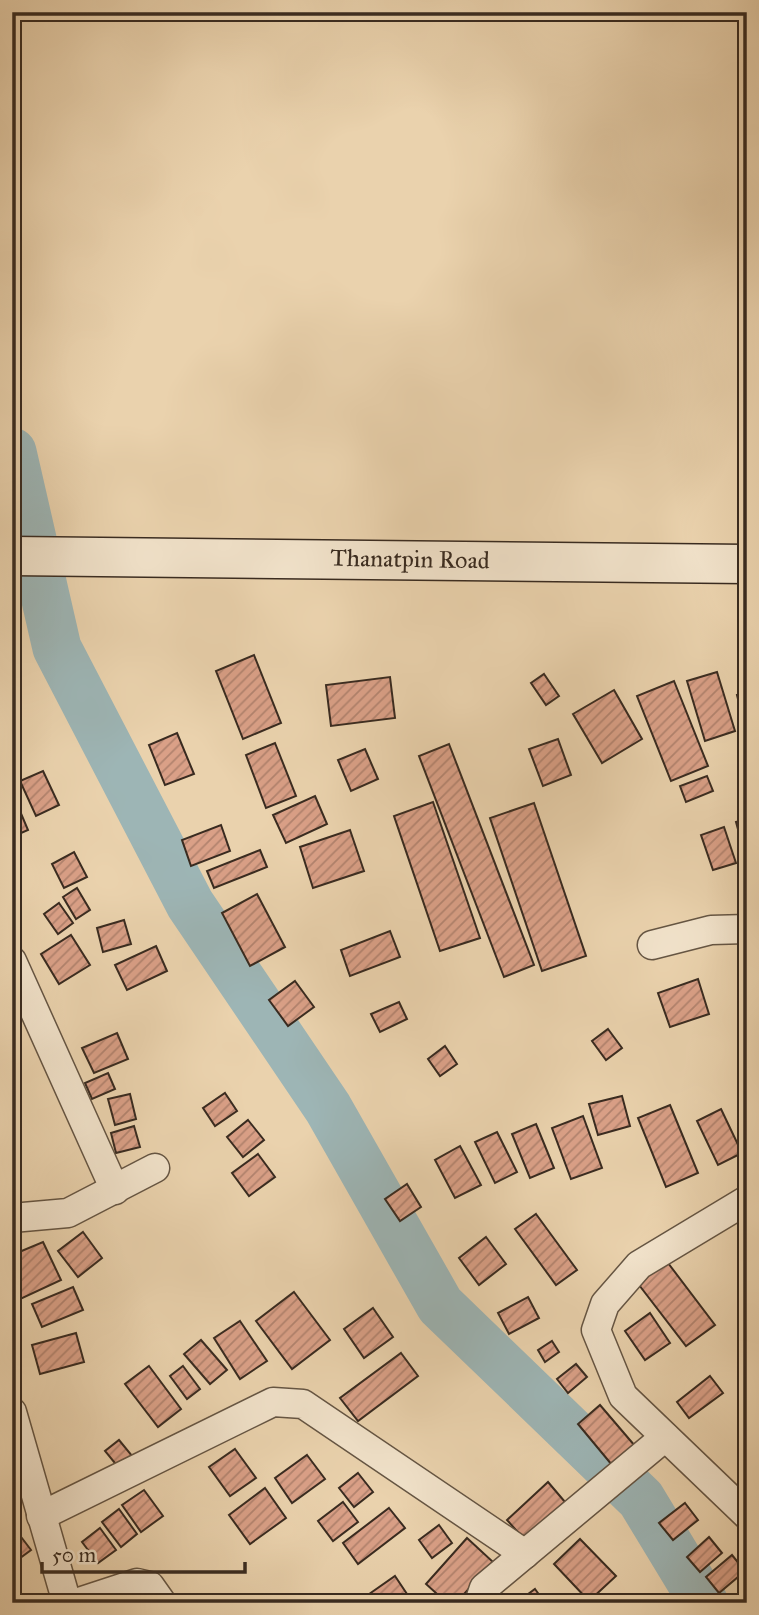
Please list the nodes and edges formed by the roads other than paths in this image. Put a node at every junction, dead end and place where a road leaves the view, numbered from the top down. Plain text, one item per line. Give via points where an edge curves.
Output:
1 (12, 556) edge
2 (747, 564) edge
3 (747, 929) edge
4 (652, 945) dead end
5 (12, 961) edge
6 (155, 1168) dead end
7 (114, 1190) junction
8 (747, 1200) edge
9 (12, 1218) edge
10 (12, 1412) edge
11 (665, 1437) junction
12 (747, 1515) edge
13 (41, 1516) junction
14 (525, 1554) junction
15 (67, 1603) edge
16 (76, 1603) edge
17 (162, 1603) edge
18 (479, 1603) edge

1 - 2 main road, Thanatpin Road
3 - 4 street via 711,930
5 - 7 street
6 - 7 street
7 - 9 street via 68,1213
8 - 11 street via 639,1265 605,1304 596,1330 623,1396
10 - 13 street
11 - 12 street
11 - 14 street
13 - 14 street via 273,1402 303,1404
13 - 15 street
14 - 18 street via 484,1588
16 - 17 street via 137,1583 150,1586

